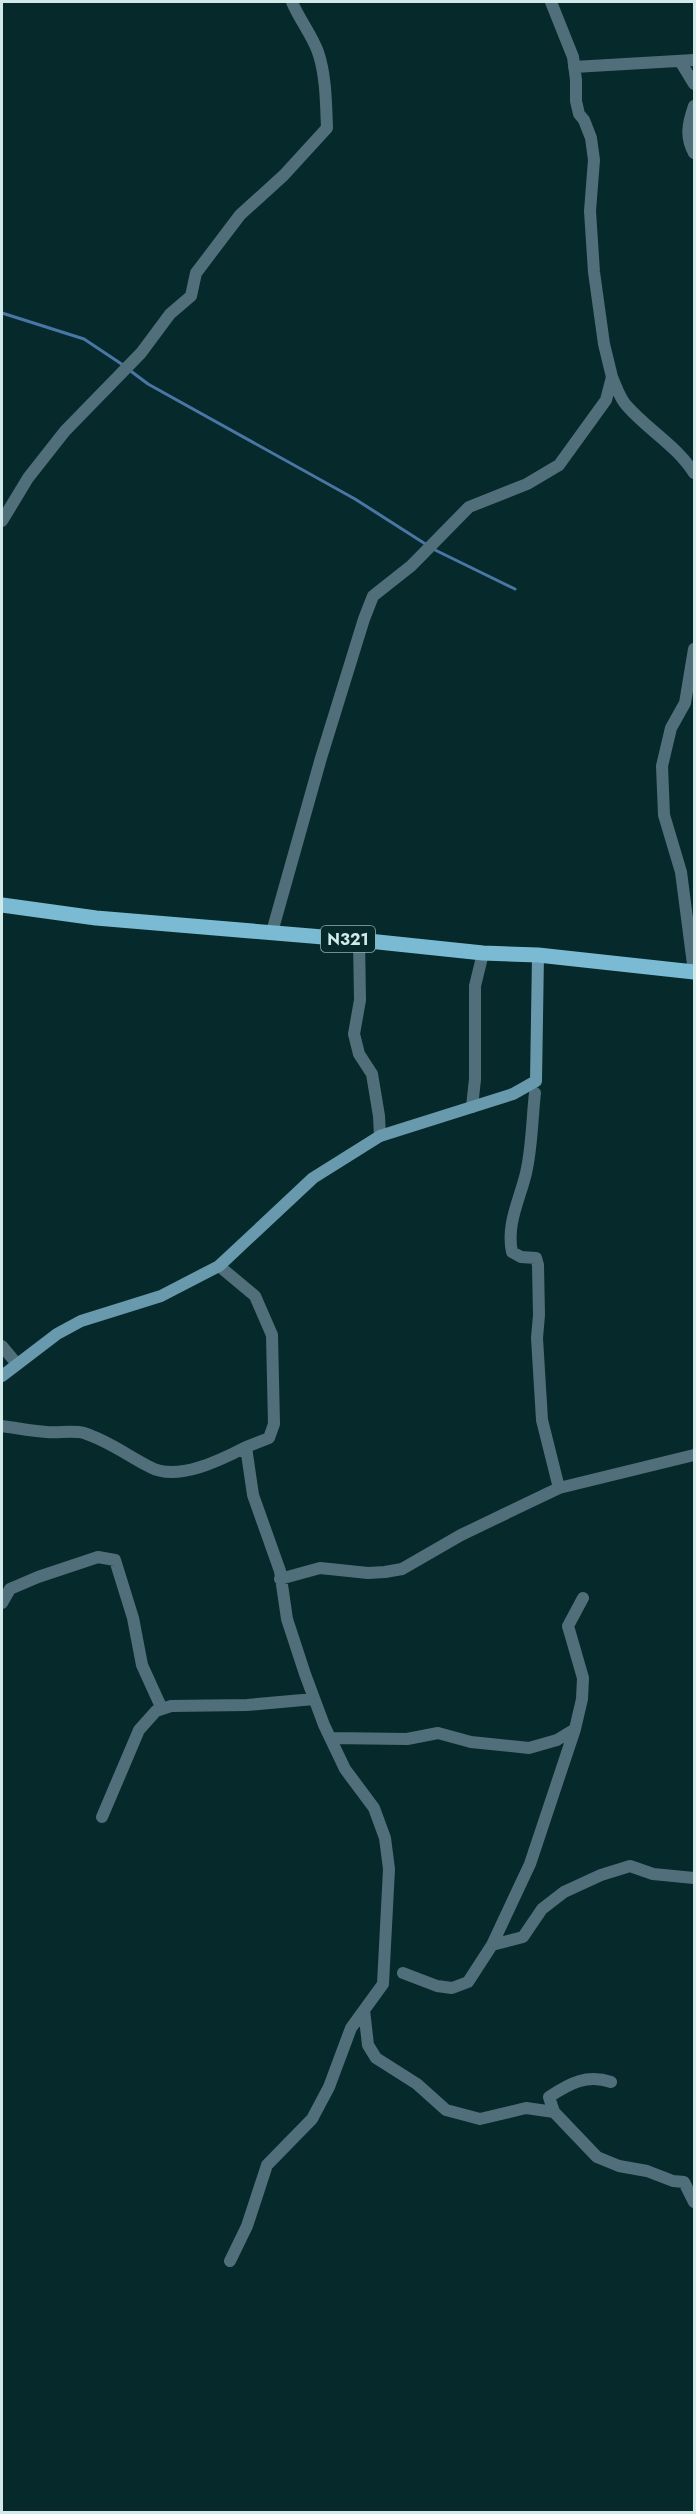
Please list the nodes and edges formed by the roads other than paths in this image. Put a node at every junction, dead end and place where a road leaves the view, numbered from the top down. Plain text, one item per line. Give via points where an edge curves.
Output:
1 (292, 2) edge
2 (551, 2) edge
3 (694, 60) edge
4 (680, 61) junction
5 (574, 67) junction
6 (694, 84) edge
7 (694, 106) edge
8 (694, 153) edge
9 (612, 377) junction
10 (694, 474) edge
11 (2, 521) edge
12 (694, 649) edge
13 (2, 905) edge
14 (272, 932) junction
15 (359, 940) junction
16 (483, 953) junction
17 (538, 955) junction
18 (694, 972) edge
19 (535, 1093) dead end
20 (472, 1107) junction
21 (380, 1136) junction
22 (219, 1266) junction
23 (2, 1346) edge
24 (16, 1364) junction
25 (2, 1376) edge
26 (2, 1426) edge
27 (246, 1447) junction
28 (694, 1455) edge
29 (559, 1488) junction
30 (280, 1579) junction
31 (583, 1598) dead end
32 (2, 1603) edge
33 (314, 1699) junction
34 (162, 1709) junction
35 (575, 1729) junction
36 (331, 1738) junction
37 (102, 1817) dead end
38 (694, 1878) edge
39 (492, 1945) junction
40 (403, 1973) dead end
41 (364, 2010) junction
42 (611, 2082) dead end
43 (554, 2112) junction
44 (694, 2202) edge
45 (230, 2261) dead end

1 - 11 street via 318,52 327,128 284,176 240,214 196,273 191,296 170,314 141,353 65,431 28,478
2 - 5 street
3 - 4 street
4 - 5 street
4 - 6 street
5 - 9 street via 576,101 591,138 594,160 590,211 594,272
7 - 8 street via 688,123
9 - 10 street via 626,405 689,464
9 - 14 street via 606,400 559,465 527,484 469,507 411,566 373,596 321,758
12 - 18 street via 686,704 671,728 662,766 664,815 681,872
13 - 14 main road, N321 via 96,918
14 - 15 main road, N321
15 - 16 main road, N321
15 - 21 street via 360,1000 354,1034 359,1054 372,1074
16 - 17 main road, N321
16 - 20 street via 475,986
17 - 18 main road, N321
17 - 20 street via 536,1082
19 - 29 street via 527,1172 509,1240 512,1251 521,1257 536,1258 538,1265 542,1420
20 - 21 street
21 - 22 street via 313,1179
22 - 24 street via 161,1296 81,1321
22 - 27 street via 255,1296 273,1340 274,1424 269,1438
23 - 24 street
24 - 25 street
26 - 27 street via 82,1433 113,1444 148,1467 167,1472 216,1462
27 - 30 street via 254,1495
28 - 29 street
29 - 30 street via 402,1569 368,1573 320,1568
30 - 33 street via 287,1618
31 - 35 street via 568,1626 583,1678
32 - 34 street via 10,1588 38,1577 98,1557 115,1560 142,1665
33 - 34 street
33 - 36 street
34 - 37 street via 139,1730
35 - 36 street via 557,1740 529,1748 471,1742 438,1733 407,1739
35 - 39 street via 530,1864
36 - 41 street via 345,1769 374,1808 385,1838 389,1869 383,1984
38 - 39 street via 653,1874 630,1866 601,1875 564,1892 542,1909 524,1937
39 - 40 street via 468,1982 452,1988
41 - 43 street via 369,2045 376,2058 417,2084 446,2110 480,2119 526,2108
41 - 45 street via 346,2037 329,2087 315,2113 267,2165
42 - 43 street via 596,2077 557,2092 549,2097
43 - 44 street via 597,2157 684,2182

